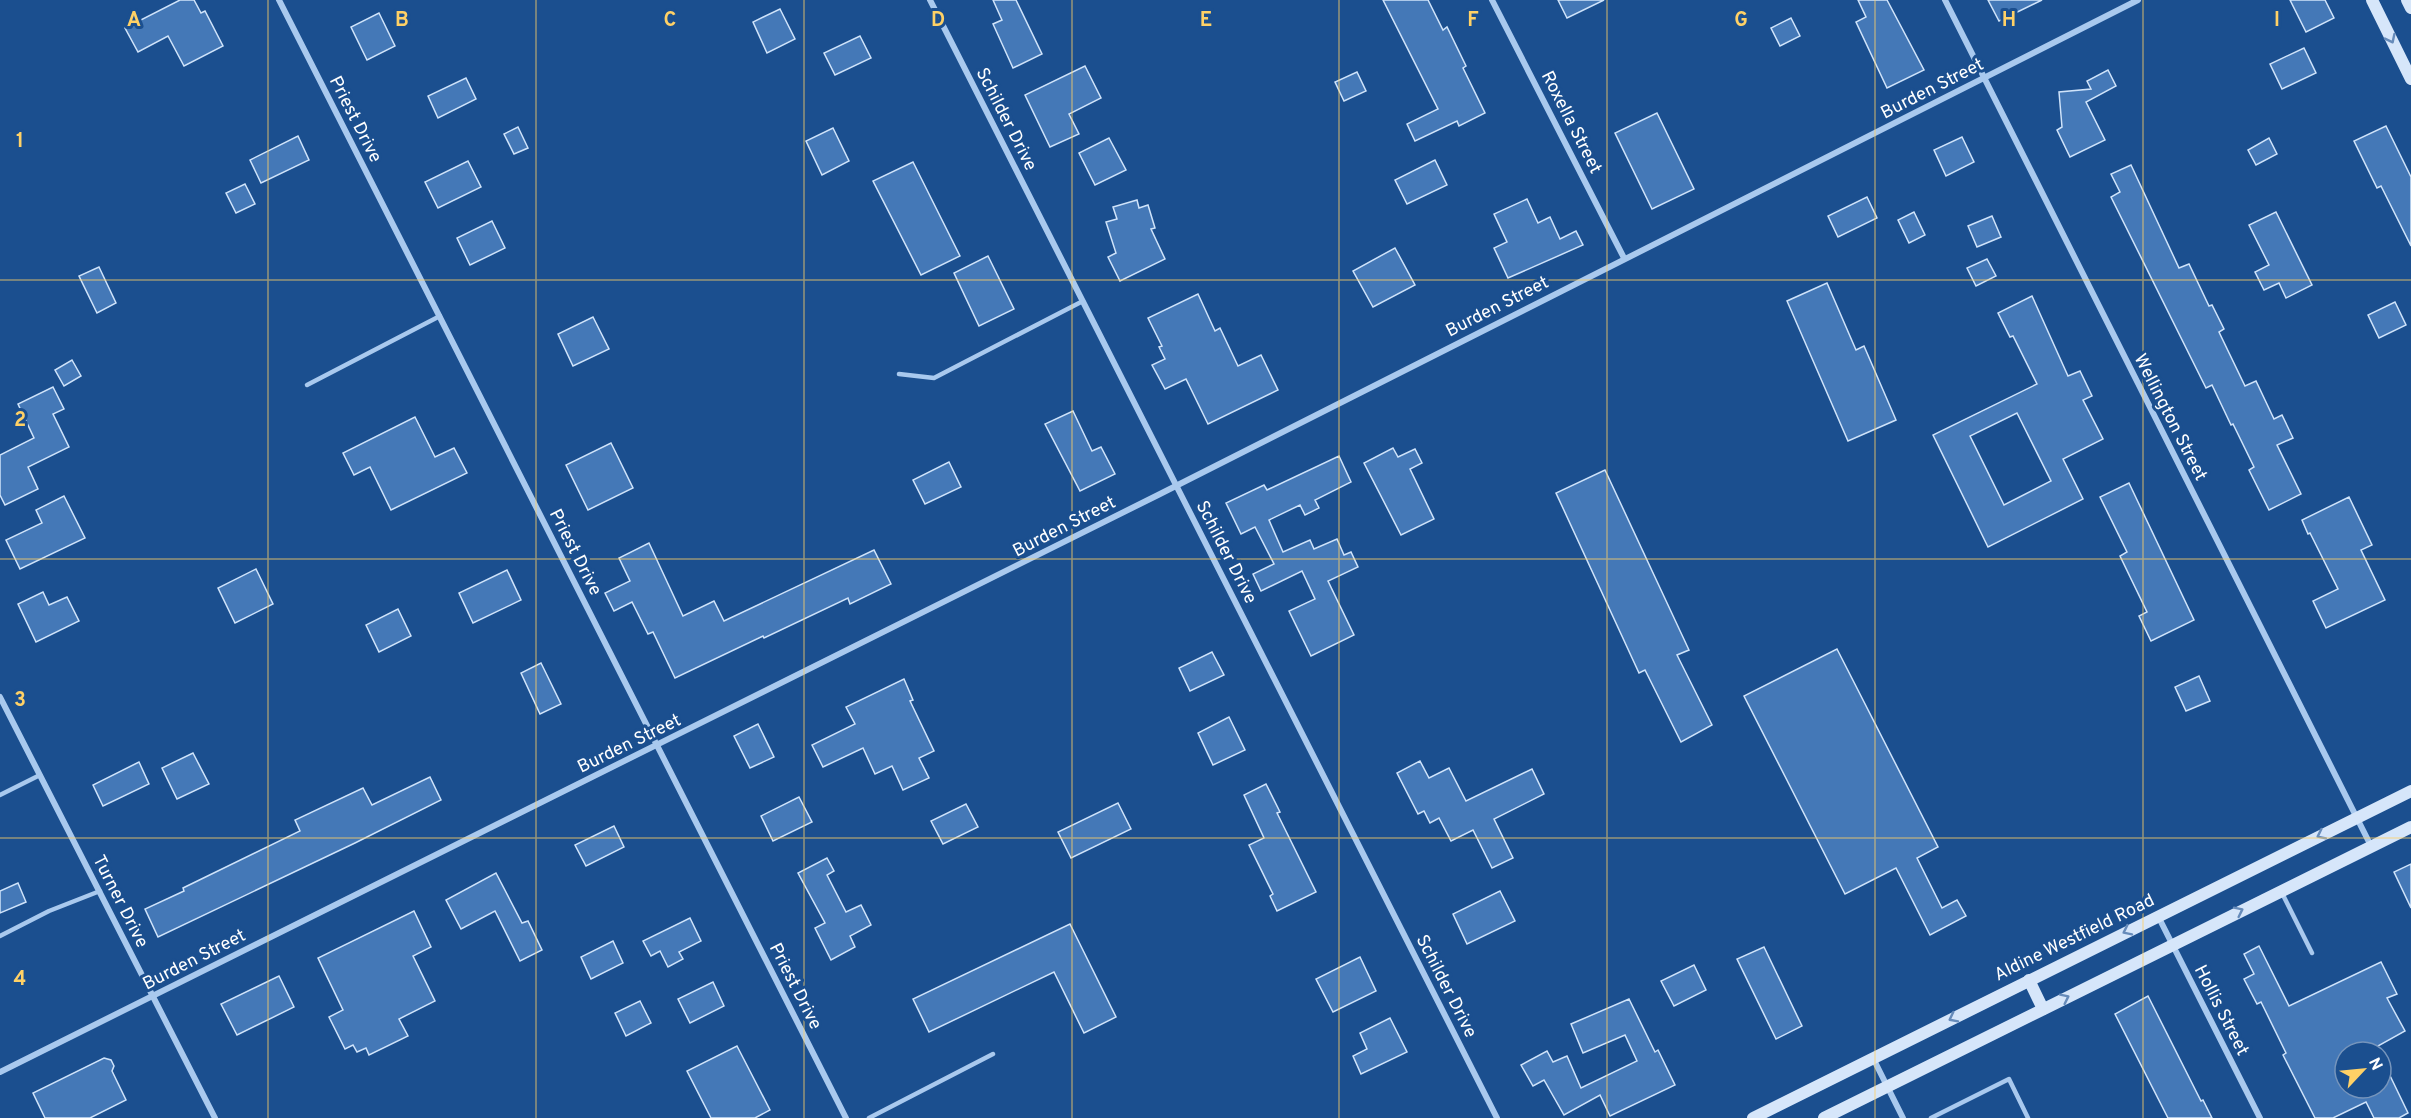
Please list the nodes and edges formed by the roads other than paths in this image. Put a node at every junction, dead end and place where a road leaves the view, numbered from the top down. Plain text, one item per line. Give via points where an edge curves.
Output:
1 (279, 0) edge
2 (930, 0) edge
3 (1492, 0) edge
4 (1945, 0) edge
5 (2138, 0) edge
6 (2372, 0) edge
7 (2407, 0) edge
8 (2411, 8) edge
9 (1984, 78) junction
10 (2411, 79) edge
11 (1624, 258) junction
12 (1083, 301) junction
13 (440, 316) junction
14 (899, 374) dead end
15 (307, 385) dead end
16 (1177, 486) junction
17 (0, 697) edge
18 (657, 745) junction
19 (40, 775) junction
20 (2411, 791) edge
21 (0, 795) edge
22 (2356, 818) junction
23 (2411, 826) edge
24 (2371, 846) junction
25 (100, 891) junction
26 (2280, 891) junction
27 (2158, 915) junction
28 (0, 936) edge
29 (2173, 944) junction
30 (2312, 952) dead end
31 (2029, 980) junction
32 (153, 996) junction
33 (2043, 1009) junction
34 (993, 1054) dead end
35 (1873, 1058) junction
36 (0, 1072) edge
37 (1888, 1087) junction
38 (215, 1118) edge
39 (846, 1118) edge
40 (869, 1118) edge
41 (1497, 1118) edge
42 (1753, 1118) edge
43 (1824, 1118) edge
44 (1903, 1118) edge
45 (1931, 1118) edge
46 (2028, 1118) edge
47 (2260, 1118) edge

1 - 13 street, Priest Drive
2 - 12 street, Schilder Drive
3 - 11 street, Roxella Street
4 - 9 street, Wellington Street
5 - 9 street, Burden Street
6 -> 10 main road
7 - 8 main road
9 - 11 street, Burden Street
9 - 22 street, Wellington Street
11 - 16 street, Burden Street
12 - 14 lane via 934,378
12 - 16 street, Schilder Drive
13 - 15 lane
13 - 18 street, Priest Drive
16 - 18 street, Burden Street
16 - 41 street, Schilder Drive
17 - 19 street, Turner Drive
18 - 32 street, Burden Street
18 - 39 street, Priest Drive
19 - 21 lane
19 - 25 street, Turner Drive
20 - 22 main road, Aldine Westfield Road
22 - 24 street, Wellington Street
22 -> 27 main road, Aldine Westfield Road
23 - 24 main road
24 - 26 main road
25 - 28 lane
25 - 32 street, Turner Drive
29 -> 26 main road
26 - 30 lane
27 - 29 street, Hollis Street
27 -> 31 main road, Aldine Westfield Road
33 -> 29 main road
29 - 47 street, Hollis Street
31 - 33 main road
31 -> 35 main road, Aldine Westfield Road
32 - 36 street, Burden Street
32 - 38 street, Turner Drive
33 - 37 main road
34 - 40 lane
35 - 37 street
35 - 42 main road, Aldine Westfield Road
37 - 43 main road
37 - 44 street
45 - 46 lane via 2009,1079

